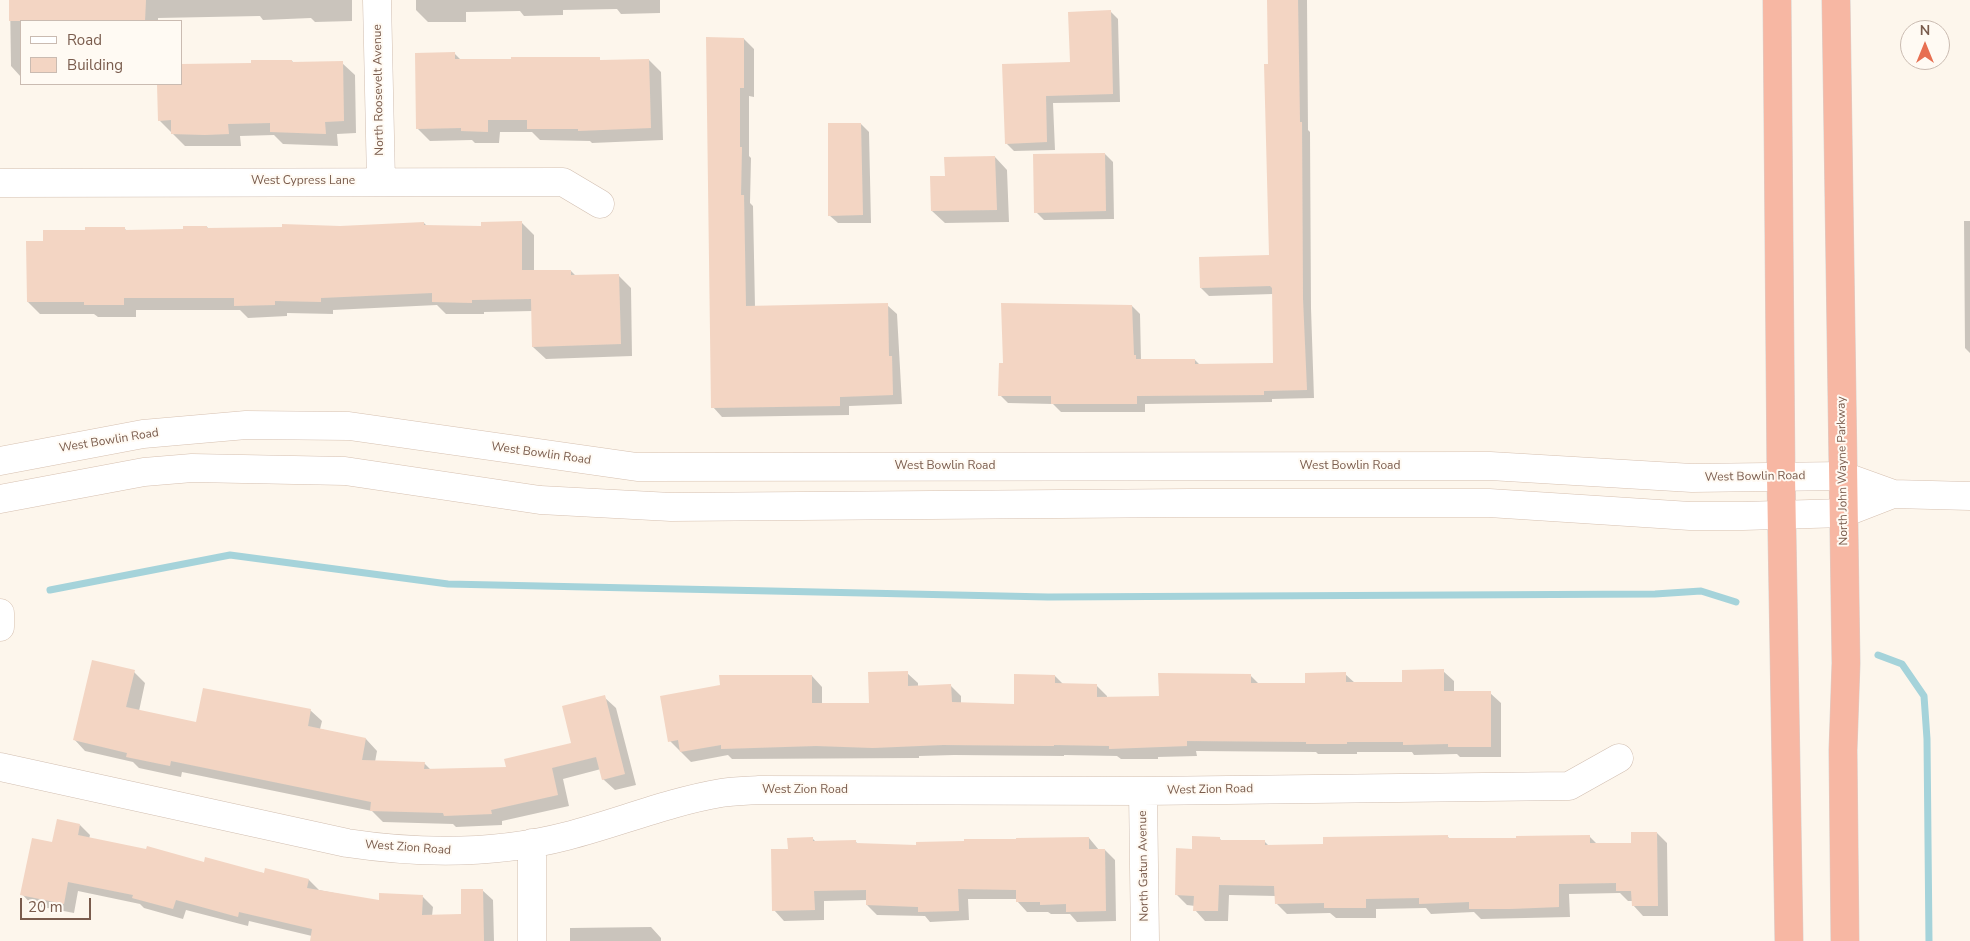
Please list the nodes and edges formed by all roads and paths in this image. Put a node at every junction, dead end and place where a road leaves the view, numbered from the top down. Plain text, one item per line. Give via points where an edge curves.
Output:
1 (378, 0) edge
2 (1777, 0) edge
3 (1836, 0) edge
4 (381, 181) junction
5 (0, 182) edge
6 (600, 204) dead end
7 (0, 461) edge
8 (1781, 476) junction
9 (1843, 476) junction
10 (1893, 494) junction
11 (1970, 496) edge
12 (0, 498) edge
13 (1844, 513) junction
14 (1782, 514) junction
15 (0, 613) edge
16 (0, 627) edge
17 (1619, 758) dead end
18 (0, 767) edge
19 (1143, 791) junction
20 (532, 843) junction
21 (532, 941) edge
22 (1145, 941) edge
23 (1789, 941) edge
24 (1845, 941) edge

1 - 4 street, North Roosevelt Avenue
2 - 8 highway
3 - 9 highway, North John Wayne Parkway
4 - 5 street, West Cypress Lane
4 - 6 street, West Cypress Lane via 563,182
7 - 8 street, West Bowlin Road via 143,434 246,425 321,425 349,426 637,467 1490,466 1692,478
8 - 9 street, West Bowlin Road
8 - 14 highway
9 - 10 street, West Bowlin Road
9 - 13 highway, North John Wayne Parkway
10 - 11 street, West Bowlin Road
10 - 13 street, West Bowlin Road
12 - 14 street, West Bowlin Road via 144,472 242,468 345,471 540,500 671,507 1489,504 1690,516
13 - 14 street, West Bowlin Road
13 - 24 highway, North John Wayne Parkway
14 - 23 highway
15 - 16 street
17 - 19 street, West Zion Road via 1569,786
18 - 20 street, West Zion Road via 347,843 390,849 481,850
19 - 20 street, West Zion Road via 759,790 721,793
19 - 22 street, North Gatun Avenue
20 - 21 street

